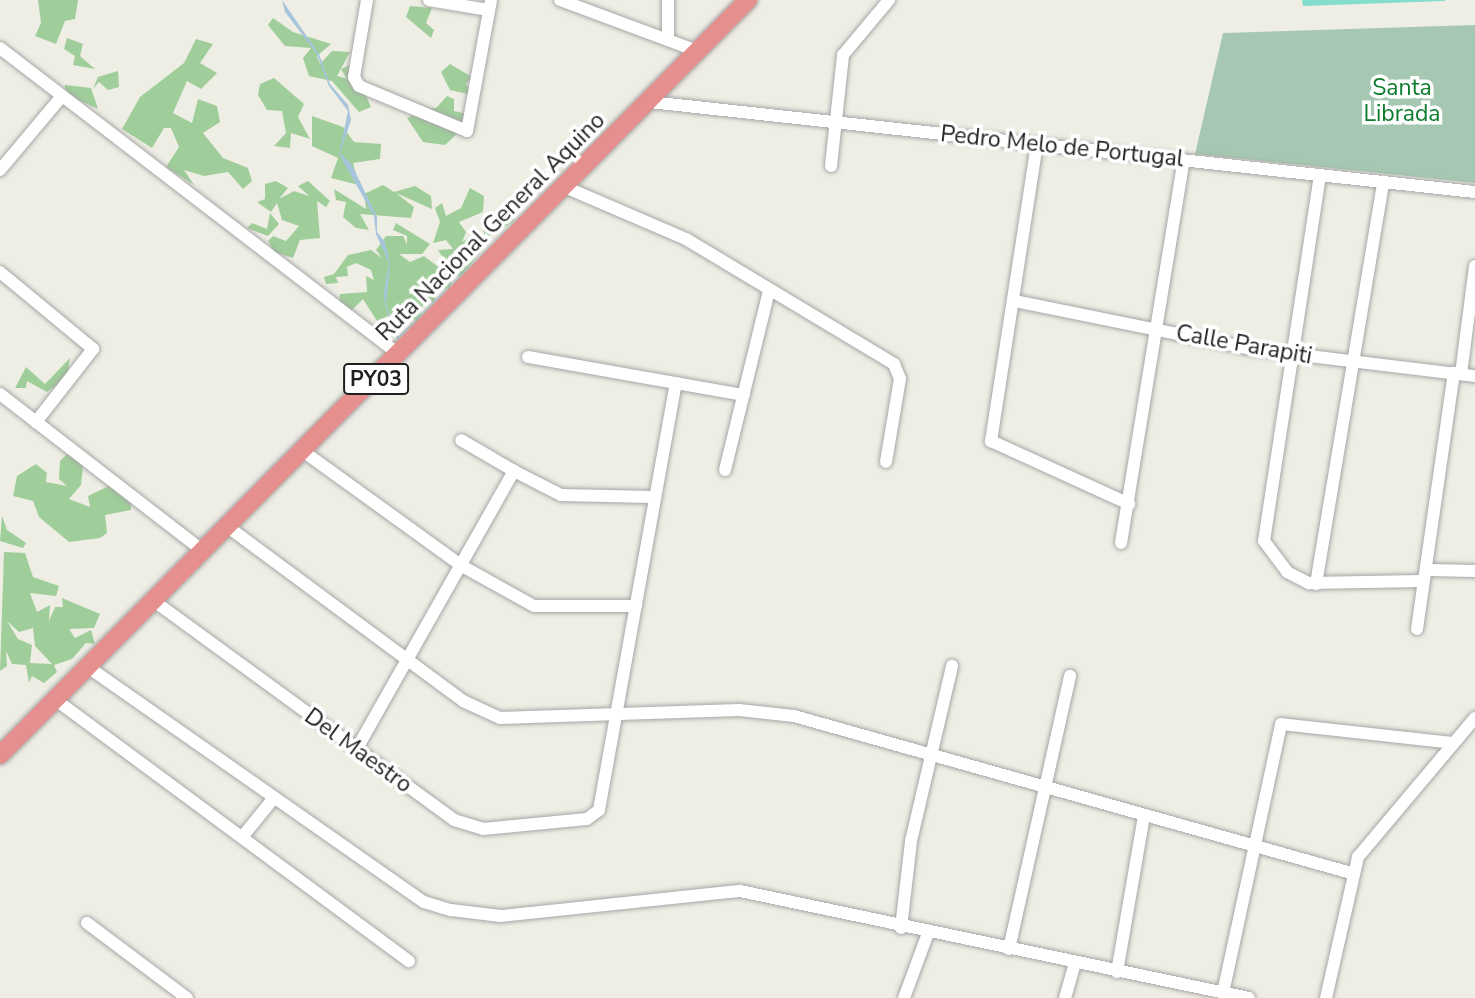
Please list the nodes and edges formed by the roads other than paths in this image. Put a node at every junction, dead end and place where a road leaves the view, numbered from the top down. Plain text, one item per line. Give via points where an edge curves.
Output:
1 (367, 0) edge
2 (429, 0) edge
3 (560, 0) edge
4 (668, 0) edge
5 (748, 0) edge
6 (889, 0) edge
7 (489, 5) edge
8 (668, 40) junction
9 (0, 48) edge
10 (697, 51) junction
11 (62, 96) junction
12 (650, 102) junction
13 (835, 122) junction
14 (1037, 144) junction
15 (1184, 160) junction
16 (831, 166) dead end
17 (0, 170) edge
18 (1320, 175) junction
19 (1383, 182) junction
20 (565, 187) junction
21 (1475, 192) edge
22 (1475, 266) edge
23 (0, 272) edge
24 (769, 291) junction
25 (1014, 301) junction
26 (1156, 330) junction
27 (1291, 354) junction
28 (400, 355) junction
29 (528, 357) dead end
30 (1353, 361) junction
31 (1458, 374) junction
32 (1475, 376) edge
33 (676, 383) junction
34 (0, 394) edge
35 (744, 395) junction
36 (36, 422) junction
37 (461, 440) dead end
38 (303, 452) junction
39 (886, 462) dead end
40 (725, 470) dead end
41 (514, 471) junction
42 (653, 497) junction
43 (1129, 503) junction
44 (228, 527) junction
45 (1121, 543) dead end
46 (203, 551) junction
47 (463, 566) junction
48 (1475, 571) edge
49 (1425, 575) junction
50 (1316, 584) junction
51 (154, 601) junction
52 (636, 606) junction
53 (1417, 629) dead end
54 (407, 657) junction
55 (952, 666) dead end
56 (88, 667) junction
57 (1070, 676) dead end
58 (56, 700) junction
59 (617, 717) junction
60 (1475, 718) edge
61 (1453, 743) junction
62 (356, 750) junction
63 (0, 755) edge
64 (932, 755) junction
65 (1050, 785) junction
66 (273, 799) junction
67 (1144, 815) junction
68 (243, 836) junction
69 (1253, 846) junction
70 (1352, 873) junction
71 (87, 923) dead end
72 (901, 928) junction
73 (928, 933) junction
74 (1009, 949) junction
75 (410, 961) dead end
76 (1075, 963) junction
77 (1117, 972) junction
78 (1223, 993) junction
79 (187, 998) edge
80 (904, 998) edge
81 (1065, 998) edge
82 (1248, 998) edge
83 (1326, 998) edge

1 - 7 street via 355,77 359,86 467,131
2 - 7 street
3 - 8 street
4 - 8 street
5 - 10 highway, Ruta Nacional General Aquino / PY03
6 - 13 street via 843,55
8 - 10 street
9 - 11 street
10 - 12 highway, Ruta Nacional General Aquino / PY03
11 - 17 street
11 - 28 street
12 - 13 street, Pedro Melo de Portugal
12 - 20 highway, Ruta Nacional General Aquino / PY03
13 - 14 street, Pedro Melo de Portugal
13 - 16 street
14 - 15 street, Pedro Melo de Portugal
14 - 25 street
15 - 18 street, Pedro Melo de Portugal
15 - 26 street
18 - 19 street, Pedro Melo de Portugal
18 - 27 street
19 - 21 street, Pedro Melo de Portugal
19 - 30 street
20 - 24 street via 685,239
20 - 28 highway, Ruta Nacional General Aquino / PY03
22 - 31 street
23 - 36 street via 93,349
24 - 35 street
24 - 39 street via 894,364 900,379
25 - 26 street, Calle Parapiti
25 - 43 street via 990,441
26 - 27 street, Calle Parapiti
26 - 43 street
27 - 30 street, Calle Parapiti
27 - 50 street via 1262,533 1275,561
28 - 38 highway, Ruta Nacional General Aquino / PY03
29 - 33 street
30 - 31 street, Calle Parapiti
30 - 50 street
31 - 32 street, Calle Parapiti
31 - 49 street
33 - 35 street
33 - 42 street
34 - 36 street
35 - 40 street
36 - 46 street
37 - 41 street
38 - 44 highway, Ruta Nacional General Aquino / PY03
38 - 47 street
41 - 42 street via 561,495
41 - 47 street
42 - 52 street
43 - 45 street
44 - 46 highway, Ruta Nacional General Aquino / PY03
44 - 54 street
46 - 51 highway, Ruta Nacional General Aquino / PY03
47 - 52 street via 534,606
47 - 54 street
48 - 49 street
49 - 50 street
49 - 53 street
51 - 56 highway, Ruta Nacional General Aquino / PY03
51 - 62 street, Del Maestro
52 - 59 street
54 - 59 street via 463,701 500,718
54 - 62 street
55 - 64 street
56 - 58 highway, Ruta Nacional General Aquino / PY03
56 - 66 street
57 - 65 street
58 - 63 highway, Ruta Nacional General Aquino / PY03
58 - 68 street
59 - 62 street, Del Maestro via 599,810 587,819 467,826
59 - 64 street via 767,711
60 - 61 street
61 - 69 street via 1281,724
61 - 70 street via 1367,843
64 - 65 street
64 - 72 street via 911,841
65 - 67 street
65 - 74 street
66 - 68 street
66 - 72 street via 424,902 474,915 740,891
67 - 69 street
67 - 77 street
68 - 75 street
69 - 70 street
69 - 78 street
70 - 83 street
71 - 79 street
72 - 73 street
73 - 74 street
73 - 80 street
74 - 76 street
76 - 77 street
76 - 81 street
77 - 78 street
78 - 82 street

